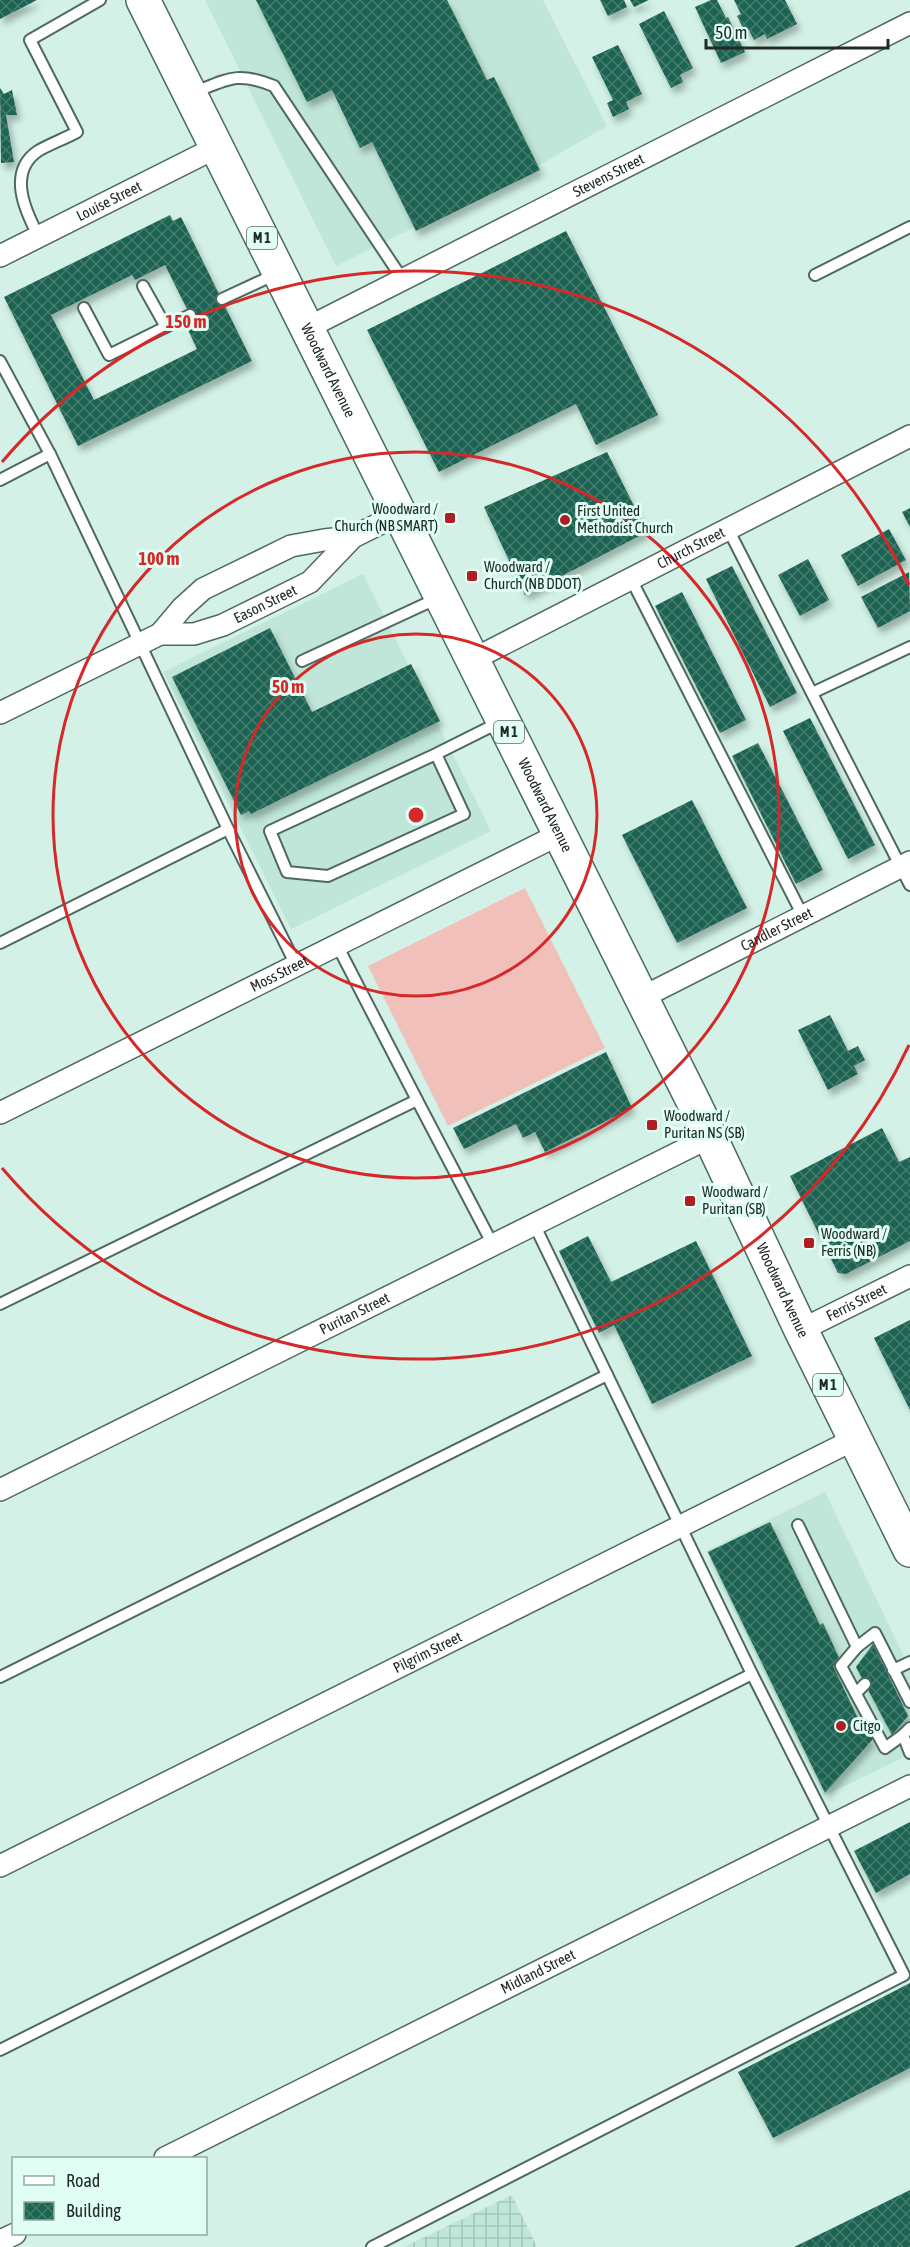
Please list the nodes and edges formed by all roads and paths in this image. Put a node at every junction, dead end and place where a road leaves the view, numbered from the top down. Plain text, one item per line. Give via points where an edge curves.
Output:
1 (100, 0) edge
2 (143, 0) edge
3 (910, 23) edge
4 (190, 94) junction
5 (217, 147) junction
6 (910, 227) edge
7 (39, 237) junction
8 (0, 256) edge
9 (279, 273) junction
10 (815, 276) dead end
11 (403, 280) junction
12 (143, 286) dead end
13 (222, 299) dead end
14 (84, 308) dead end
15 (190, 315) dead end
16 (166, 327) junction
17 (307, 328) junction
18 (0, 361) edge
19 (910, 436) edge
20 (50, 454) junction
21 (0, 480) edge
22 (399, 514) junction
23 (728, 530) junction
24 (353, 537) junction
25 (632, 579) junction
26 (441, 596) junction
27 (160, 634) junction
28 (141, 643) junction
29 (910, 647) edge
30 (472, 660) junction
31 (302, 661) dead end
32 (812, 693) junction
33 (0, 713) edge
34 (502, 720) junction
35 (436, 754) junction
36 (228, 829) junction
37 (560, 834) junction
38 (907, 871) edge
39 (803, 916) junction
40 (0, 943) edge
41 (337, 945) junction
42 (296, 965) junction
43 (641, 998) junction
44 (417, 1100) junction
45 (0, 1113) edge
46 (710, 1137) junction
47 (534, 1224) junction
48 (493, 1245) junction
49 (910, 1276) edge
50 (0, 1304) edge
51 (801, 1330) junction
52 (607, 1375) junction
53 (855, 1439) junction
54 (0, 1490) edge
55 (798, 1525) dead end
56 (681, 1527) junction
57 (910, 1550) edge
58 (857, 1647) junction
59 (910, 1662) edge
60 (893, 1670) junction
61 (752, 1674) junction
62 (0, 1677) edge
63 (865, 1684) dead end
64 (855, 1693) junction
65 (910, 1702) edge
66 (879, 1710) dead end
67 (870, 1718) junction
68 (906, 1732) edge
69 (910, 1752) edge
70 (910, 1786) edge
71 (828, 1827) junction
72 (0, 1866) edge
73 (0, 2050) edge
74 (167, 2157) edge
75 (372, 2247) edge

1 - 7 lane via 30,40 77,132 36,152 21,173 22,196
2 - 4 main road, Woodward Avenue / M 1
3 - 11 street, Stevens Street
4 - 5 main road, Woodward Avenue / M 1
4 - 11 lane via 232,77 254,78 274,86
5 - 7 street, Louise Street
5 - 9 main road, Woodward Avenue / M 1
6 - 10 lane
7 - 8 street, Louise Street
9 - 13 lane
9 - 17 main road, Woodward Avenue / M 1
11 - 17 street, Stevens Street
12 - 16 lane
14 - 16 lane via 109,355
15 - 16 lane
17 - 22 main road, Woodward Avenue / M 1
18 - 20 lane
19 - 23 street, Church Street
20 - 21 lane
20 - 28 lane
22 - 24 street, Eason Street
22 - 26 main road, Woodward Avenue / M 1
23 - 25 street, Church Street
23 - 32 lane
24 - 27 street, Eason Street via 291,546 203,589
24 - 27 street, Eason Street via 309,582 242,616 194,634
25 - 30 street, Church Street
25 - 39 lane
26 - 30 main road, Woodward Avenue / M 1
26 - 31 lane
27 - 28 street, Eason Street
28 - 33 street, Eason Street
28 - 36 lane
29 - 32 lane
30 - 34 main road, Woodward Avenue / M 1
32 - 38 lane
34 - 35 lane
34 - 37 main road, Woodward Avenue / M 1
35 - 35 lane via 270,831 287,872 328,876 464,814
36 - 40 lane
36 - 42 lane
37 - 41 street, Moss Street
37 - 43 main road, Woodward Avenue / M 1
38 - 39 street, Candler Street
39 - 43 street, Candler Street
41 - 42 street, Moss Street
41 - 44 lane
42 - 45 street, Moss Street
43 - 46 main road, Woodward Avenue / M 1
44 - 48 lane
44 - 50 lane
46 - 47 street, Puritan Street
46 - 51 main road, Woodward Avenue / M 1
47 - 48 street, Puritan Street
47 - 52 lane
48 - 54 street, Puritan Street
49 - 51 street, Ferris Street
51 - 53 main road, Woodward Avenue / M 1
52 - 56 lane
52 - 62 lane
53 - 56 street, Pilgrim Street
53 - 57 main road, Woodward Avenue / M 1 via 896,1509
55 - 58 lane
56 - 61 lane
56 - 72 street, Pilgrim Street
58 - 60 lane via 875,1633 884,1659
58 - 64 lane via 842,1666
59 - 60 lane
60 - 65 lane via 898,1688
61 - 71 lane
61 - 73 lane
63 - 64 lane
64 - 67 lane
66 - 67 lane
67 - 68 lane via 885,1748
68 - 69 lane
70 - 71 street, Midland Street
71 - 74 street, Midland Street
71 - 75 lane via 904,1975

